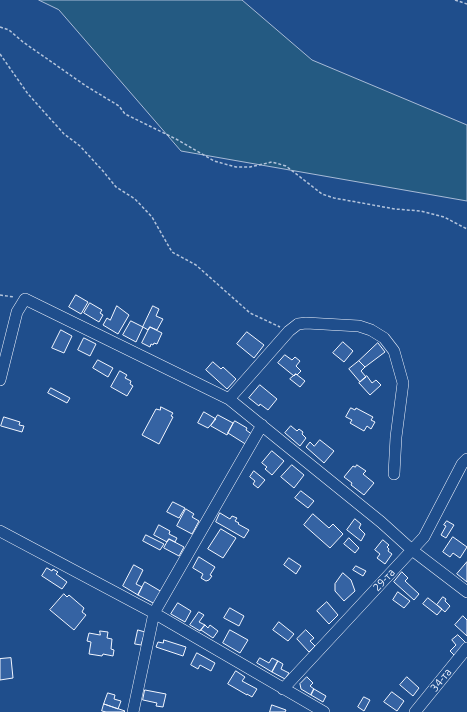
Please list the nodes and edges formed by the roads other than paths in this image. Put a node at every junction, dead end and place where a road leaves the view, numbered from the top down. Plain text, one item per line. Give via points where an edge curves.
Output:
1 (0, 380) edge
2 (229, 399) junction
3 (262, 425) junction
4 (467, 459) edge
5 (394, 474) dead end
6 (0, 531) edge
7 (412, 550) junction
8 (467, 592) edge
9 (154, 613) junction
10 (467, 648) edge
11 (283, 689) junction
12 (133, 712) edge
13 (324, 712) edge
14 (415, 712) edge

1 - 2 street via 17,312 24,299
2 - 3 street
2 - 5 street via 298,324 359,326 371,330 384,338 394,351 403,383
3 - 7 street
3 - 9 street
4 - 7 street, 29-та via 424,537
6 - 9 street
7 - 8 street
7 - 11 street, 29-та
9 - 11 street
9 - 12 street
10 - 14 street, 34-та
11 - 13 street

